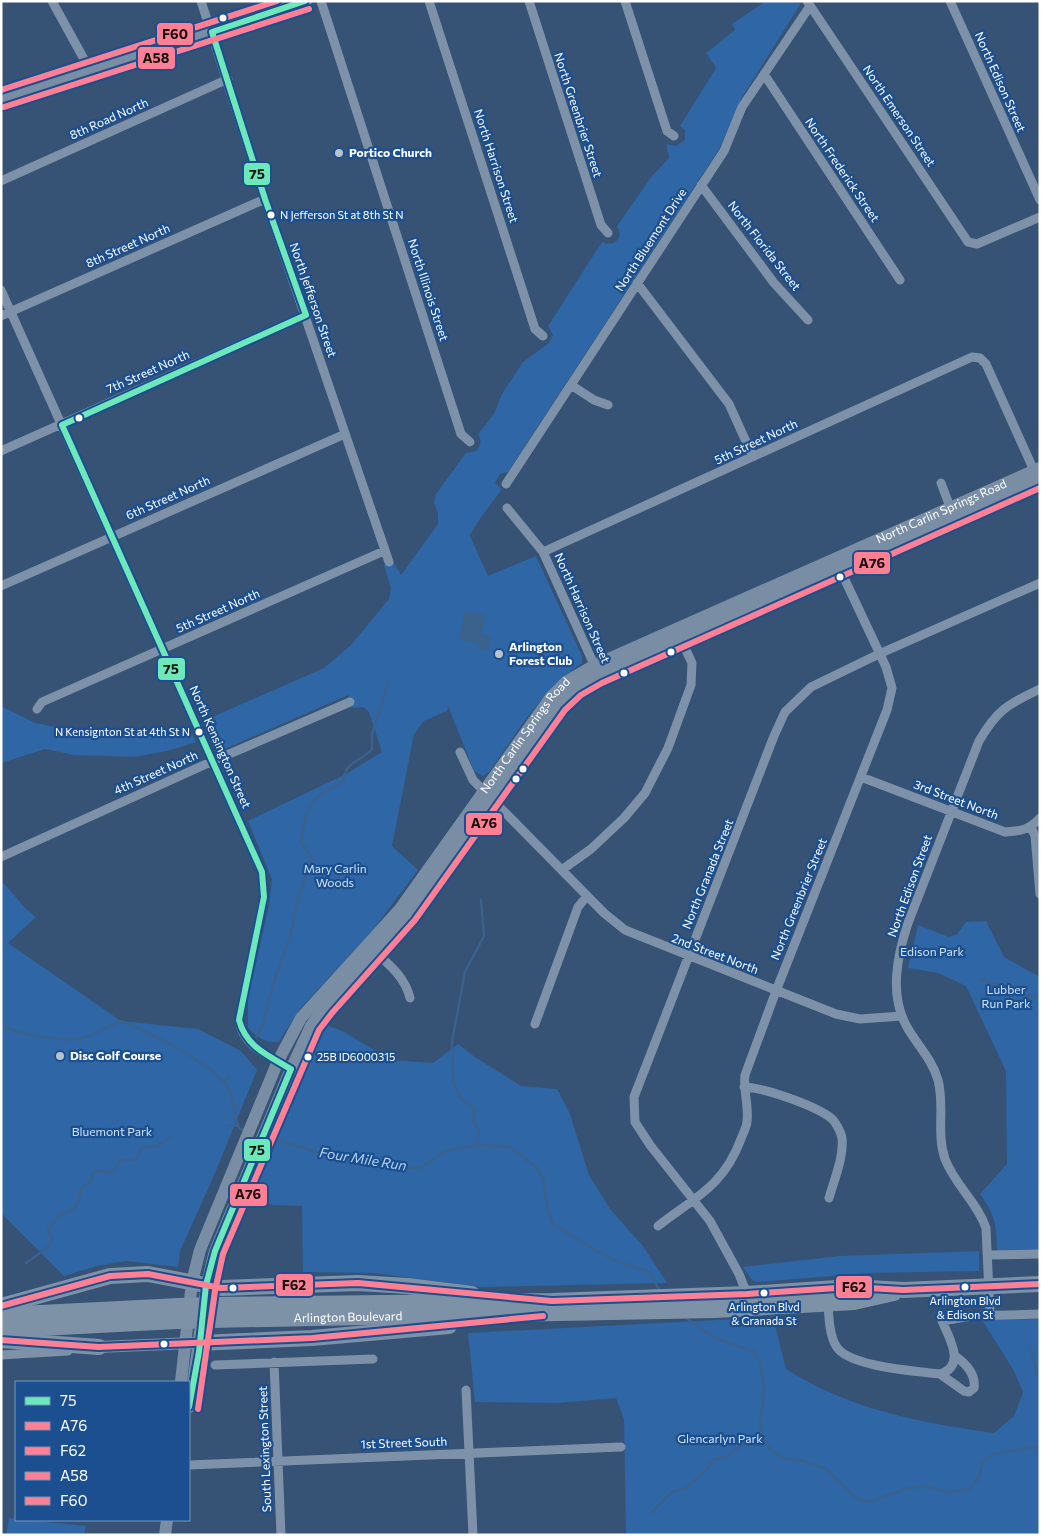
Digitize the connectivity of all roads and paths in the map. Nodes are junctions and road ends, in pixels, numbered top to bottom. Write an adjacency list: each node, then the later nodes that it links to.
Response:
1 (52, 1): 11 (street)
2 (201, 1): 10 (street, North Jefferson Street)
3 (306, 1): 10 (main road)
4 (321, 1): 34 (street, North Illinois Street)
5 (429, 1): 29 (street, North Harrison Street)
6 (529, 1): 21 (street, North Greenbrier Street)
7 (625, 1): 15 (street)
8 (950, 1): 19 (street, North Edison Street)
9 (809, 4): 12 (street, North Bluemont Drive); 20 (street, North Emerson Street)
10 (212, 32): 11 (main road); 13 (street, North Jefferson Street)
11 (90, 70): 14 (main road)
12 (764, 74): 17 (street, North Bluemont Drive); 22 (street, North Frederick Street)
13 (228, 79): 16 (street, 8th Road North); 18 (street, North Jefferson Street)
14 (1, 99)
15 (674, 136)
16 (1, 181)
17 (701, 185): 23 (street, North Bluemont Drive); 28 (street, North Florida Street)
18 (265, 199): 25 (street, 8th Street North); 26 (street, North Jefferson Street)
19 (1040, 200)
20 (1040, 217)
21 (608, 233)
22 (900, 280)
23 (637, 284): 30 (street, North Bluemont Drive); 36 (street)
24 (1, 290): 25 (street, North Kensington Street)
25 (11, 311): 27 (street, 8th Street North); 32 (street, North Kensington Street)
26 (306, 315): 32 (street, 7th Street North); 33 (street, North Jefferson Street)
27 (1, 316)
28 (808, 320)
29 (543, 336)
30 (571, 385): 31 (street); 39 (street, North Bluemont Drive)
31 (608, 404)
32 (62, 425): 35 (street, 7th Street North); 42 (street, North Kensington Street)
33 (345, 434): 42 (street, 6th Street North); 43 (street, North Jefferson Street)
34 (470, 442)
35 (1, 451)
36 (753, 457): 37 (street, 5th Street North); 44 (street, 5th Street North)
37 (1038, 474): 41 (main road, North Carlin Springs Road)
38 (941, 483): 41 (street)
39 (506, 484)
40 (507, 508): 44 (street)
41 (952, 512): 46 (main road, North Carlin Springs Road)
42 (110, 537): 48 (street, 6th Street North); 50 (street, North Kensington Street)
43 (384, 551): 45 (street, North Jefferson Street); 50 (street, 5th Street North)
44 (543, 552): 52 (street, North Harrison Street)
45 (388, 562)
46 (837, 563): 49 (main road, North Carlin Springs Road); 51 (street, North Greenbrier Street)
47 (1040, 583): 51 (street, North Granada Street)
48 (1, 586)
49 (678, 633): 52 (main road, North Carlin Springs Road); 64 (street)
50 (163, 649): 55 (street, 5th Street North); 57 (street, North Kensington Street)
51 (879, 654): 58 (street, North Greenbrier Street); 68 (street, North Granada Street)
52 (596, 670): 59 (main road, North Carlin Springs Road)
53 (1040, 689): 60 (street, North Edison Street)
54 (350, 702): 57 (street, 4th Street North)
55 (37, 709)
56 (460, 752): 59 (street)
57 (213, 761): 63 (street, 4th Street North); 73 (street, North Kensington Street)
58 (861, 777): 60 (street, 3rd Street North); 69 (street, North Greenbrier Street)
59 (488, 794): 64 (street, 2nd Street North); 67 (main road, North Carlin Springs Road)
60 (951, 812): 62 (street, 3rd Street North); 71 (street, North Edison Street)
61 (1040, 818): 62 (street)
62 (1032, 827): 65 (street)
63 (1, 858)
64 (563, 869): 66 (street, 2nd Street North)
65 (1040, 894)
66 (586, 896): 68 (street, 2nd Street North); 72 (street)
67 (372, 949): 70 (street); 73 (main road, North Carlin Springs Road); 74 (main road, North Carlin Springs Road)
68 (688, 956): 69 (street, 2nd Street North); 77 (street, North Granada Street)
69 (776, 991): 71 (street, 2nd Street North); 75 (street, North Greenbrier Street)
70 (410, 998)
71 (902, 1016): 80 (street, North Edison Street)
72 (535, 1024)
73 (278, 1061): 74 (street, North Kensington Street); 81 (main road, North Carlin Springs Road)
74 (290, 1069): 81 (main road, North Carlin Springs Road)
75 (744, 1087): 76 (street); 77 (street, North Greenbrier Street)
76 (829, 1198)
77 (694, 1201): 78 (street, North Greenbrier Street); 85 (street, North Granada Street)
78 (658, 1226)
79 (1040, 1254): 80 (street)
80 (988, 1255): 83 (street, North Edison Street)
81 (199, 1284): 87 (highway); 88 (highway); 95 (main road, North Carlin Springs Road)
82 (1040, 1284): 83 (highway, Arlington Boulevard)
83 (989, 1286): 84 (highway, Arlington Boulevard); 90 (street, North Edison Street)
84 (903, 1290): 85 (highway, Arlington Boulevard); 86 (highway, Arlington Boulevard)
85 (746, 1294): 88 (highway, Arlington Boulevard)
86 (828, 1304): 88 (highway, Arlington Boulevard); 102 (street)
87 (1, 1306)
88 (552, 1308): 89 (highway, Arlington Boulevard, bridge); 95 (highway)
89 (178, 1314): 92 (highway, Arlington Boulevard); 93 (highway, Arlington Boulevard)
90 (990, 1314): 91 (street); 98 (street)
91 (1040, 1314)
92 (1, 1315)
93 (1, 1330)
94 (1, 1340): 96 (highway)
95 (192, 1343): 96 (main road); 103 (main road); 104 (main road)
96 (99, 1347): 97 (street)
97 (1, 1355)
98 (955, 1356): 102 (street); 102 (street)
99 (373, 1359): 100 (street)
100 (274, 1362): 101 (street); 108 (street, South Lexington Street)
101 (215, 1365)
102 (940, 1374)
103 (181, 1381)
104 (190, 1382)
105 (466, 1390): 107 (street)
106 (621, 1447): 107 (street, 1st Street South)
107 (469, 1453): 108 (street, 1st Street South); 113 (street)
108 (277, 1461): 109 (street, 1st Street South); 112 (street, South Lexington Street)
109 (190, 1465)
110 (167, 1521): 111 (main road)
111 (165, 1535)
112 (281, 1535)
113 (474, 1535)

